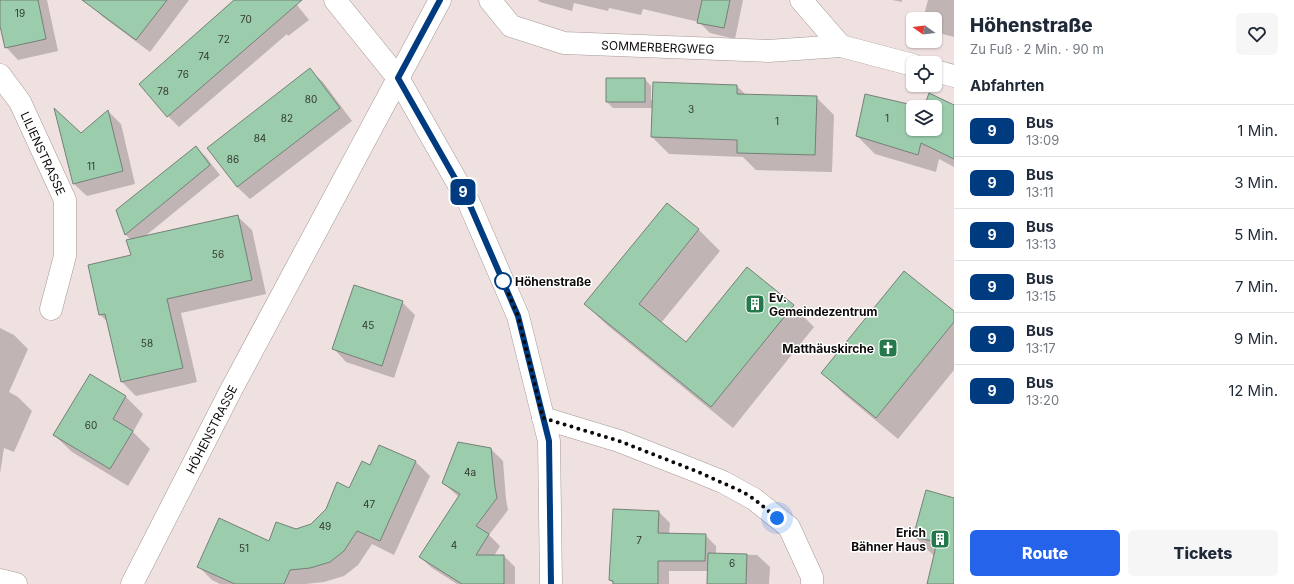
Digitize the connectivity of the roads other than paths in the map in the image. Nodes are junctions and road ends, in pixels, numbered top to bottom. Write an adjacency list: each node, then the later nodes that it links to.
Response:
1 (335, 0): 10 (street)
2 (440, 0): 10 (street, HÖHENSTRASSE)
3 (490, 0): 5 (street, SOMMERBERGWEG)
4 (802, 0): 5 (street)
5 (840, 46): 6 (street, SOMMERBERGWEG)
6 (906, 63)
7 (942, 73): 9 (street)
8 (0, 75): 11 (street, LILIENSTRASSE)
9 (954, 76)
10 (398, 78): 12 (street); 15 (street, HÖHENSTRASSE)
11 (51, 309)
12 (543, 418): 16 (street); 17 (street)
13 (0, 580): 14 (street)
14 (16, 584)
15 (132, 584)
16 (551, 584)
17 (812, 584)

